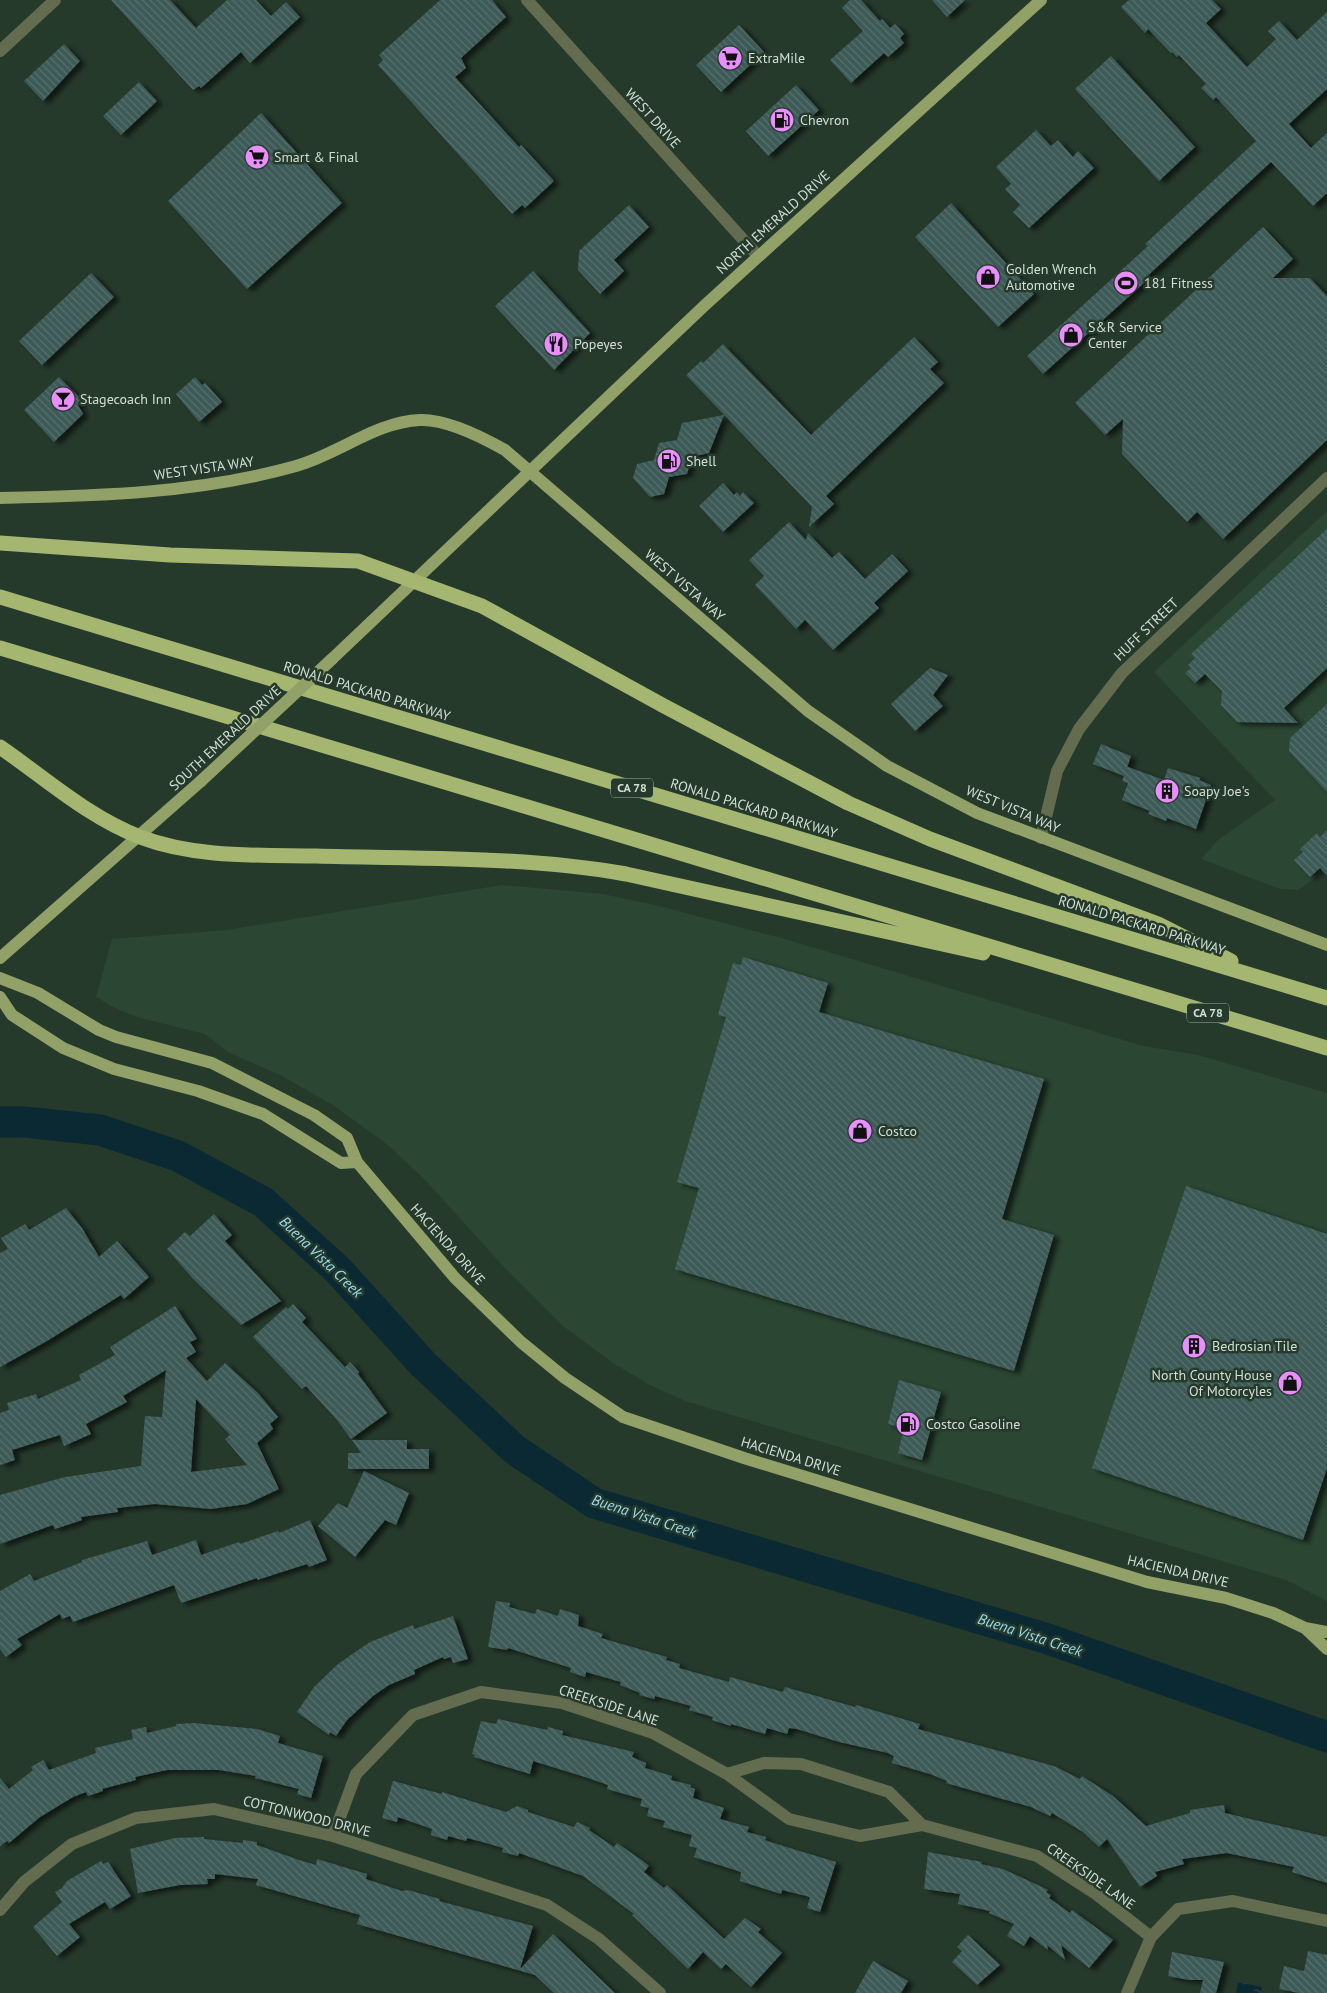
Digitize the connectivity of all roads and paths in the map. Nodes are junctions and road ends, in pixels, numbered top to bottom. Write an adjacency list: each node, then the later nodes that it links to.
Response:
1 (55, 0): 4 (street)
2 (526, 0): 5 (street, WEST DRIVE)
3 (1041, 0): 5 (main road, NORTH EMERALD DRIVE)
4 (0, 52)
5 (758, 256): 6 (main road, NORTH EMERALD DRIVE)
6 (530, 472): 8 (main road, WEST VISTA WAY); 10 (main road, SOUTH EMERALD DRIVE); 15 (main road, WEST VISTA WAY)
7 (1327, 478): 15 (street, HUFF STREET)
8 (0, 498)
9 (0, 543): 10 (highway)
10 (413, 581): 14 (main road, SOUTH EMERALD DRIVE, bridge); 20 (highway)
11 (0, 597): 20 (highway, RONALD PACKARD PARKWAY / CA 78)
12 (0, 648): 18 (highway, CA 78)
13 (0, 747): 14 (highway)
14 (140, 837): 17 (main road, SOUTH EMERALD DRIVE); 18 (highway)
15 (1041, 838): 16 (main road, WEST VISTA WAY)
16 (1327, 946)
17 (0, 958)
18 (1089, 977): 23 (highway, CA 78)
19 (0, 978): 24 (main road, HACIENDA DRIVE)
20 (1264, 979): 22 (highway, RONALD PACKARD PARKWAY / CA 78)
21 (0, 997): 24 (main road)
22 (1327, 998)
23 (1327, 1048)
24 (357, 1162): 25 (main road, HACIENDA DRIVE)
25 (1305, 1628): 26 (main road, HACIENDA DRIVE); 27 (main road, HACIENDA DRIVE)
26 (1327, 1632)
27 (1327, 1649)
28 (727, 1774): 29 (street, CREEKSIDE LANE); 29 (street, CREEKSIDE LANE); 30 (street, CREEKSIDE LANE)
29 (922, 1825): 33 (street, CREEKSIDE LANE)
30 (334, 1836): 31 (street, COTTONWOOD DRIVE); 34 (street, COTTONWOOD DRIVE)
31 (0, 1910)
32 (1327, 1921): 33 (street)
33 (1151, 1938): 35 (street)
34 (660, 1993)
35 (1127, 1993)

